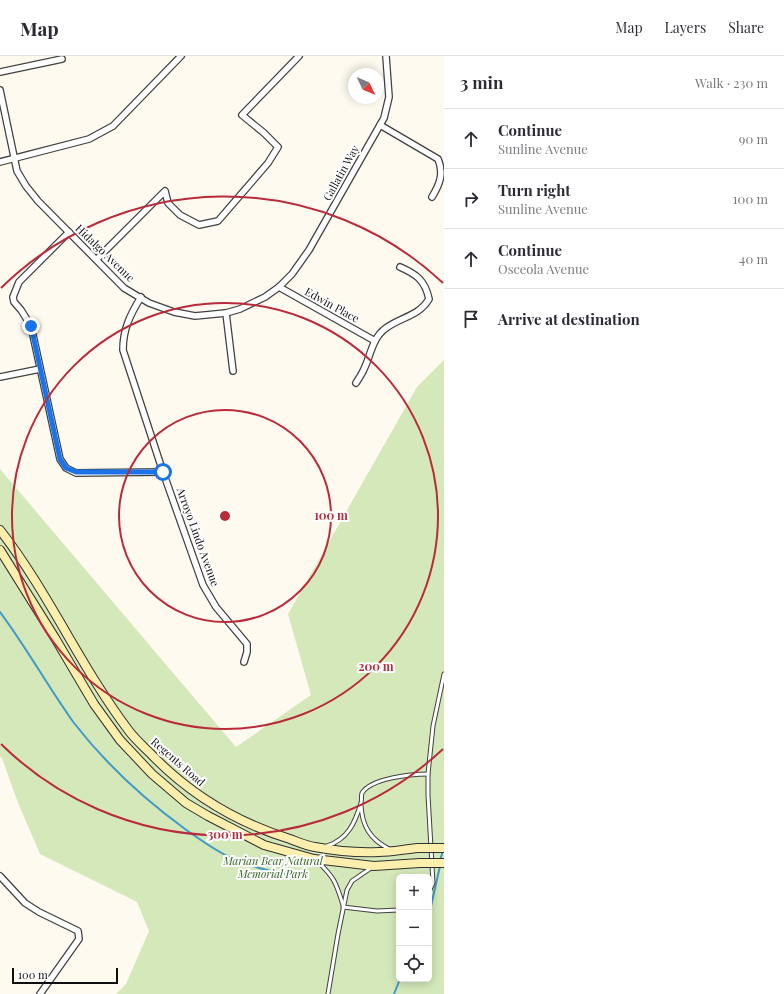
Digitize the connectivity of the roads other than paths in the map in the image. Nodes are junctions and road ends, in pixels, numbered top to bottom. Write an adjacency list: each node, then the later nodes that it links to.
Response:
1 (181, 56): 8 (street)
2 (299, 56): 12 (street)
3 (386, 56): 7 (street, Gallatin Way)
4 (62, 59): 5 (street)
5 (0, 72)
6 (0, 90): 8 (street, Hidalgo Avenue)
7 (380, 125): 10 (street); 14 (street, Gallatin Way)
8 (16, 158): 9 (street); 11 (street, Hidalgo Avenue)
9 (0, 162)
10 (432, 197)
11 (69, 232): 12 (street, Hidalgo Avenue); 18 (street)
12 (97, 259): 15 (street, Hidalgo Avenue)
13 (400, 267): 17 (street)
14 (279, 287): 16 (street, Hidalgo Avenue); 17 (street, Edwin Place)
15 (141, 297): 16 (street, Hidalgo Avenue); 22 (street, Arroyo Lindo Avenue)
16 (226, 313): 19 (street)
17 (375, 341): 21 (street)
18 (40, 370): 20 (street); 22 (street)
19 (233, 371)
20 (0, 377)
21 (356, 383)
22 (163, 472): 25 (street, Arroyo Lindo Avenue)
23 (0, 530): 29 (main road, Regents Road)
24 (0, 550): 32 (main road)
25 (244, 662)
26 (444, 674): 27 (lane)
27 (428, 774): 28 (lane); 36 (lane)
28 (361, 803): 29 (lane); 31 (lane)
29 (320, 848): 31 (main road, Regents Road)
30 (444, 848): 31 (main road, Regents Road, bridge)
31 (392, 850)
32 (314, 859): 34 (main road); 37 (lane)
33 (444, 864): 34 (main road, bridge)
34 (374, 866): 37 (lane)
35 (0, 876): 39 (street)
36 (432, 885)
37 (343, 907): 38 (lane); 40 (lane)
38 (396, 910)
39 (40, 994)
40 (328, 994)

